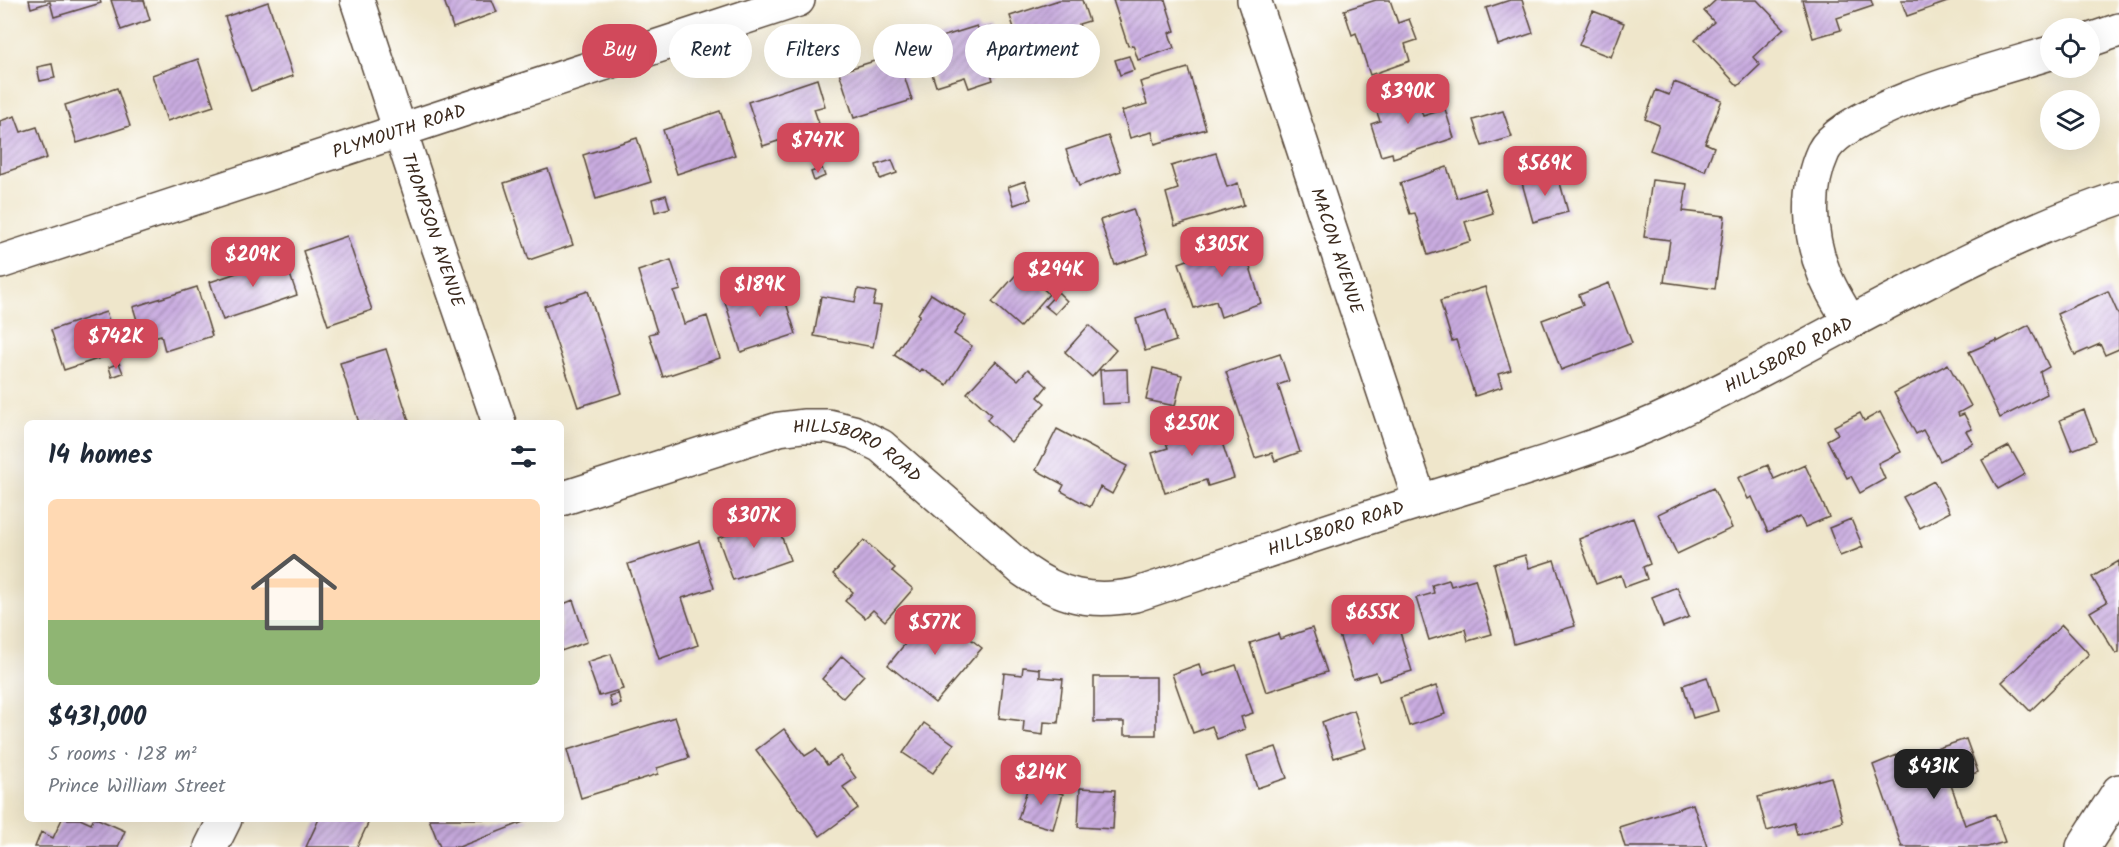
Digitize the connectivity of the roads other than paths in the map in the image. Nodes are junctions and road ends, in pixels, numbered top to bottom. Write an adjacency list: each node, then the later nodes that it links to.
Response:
1 (357, 0): 7 (street, THOMPSON AVENUE)
2 (798, 0): 7 (street, PLYMOUTH ROAD)
3 (1254, 0): 13 (street, MACON AVENUE)
4 (2119, 30): 5 (street)
5 (2100, 37)
6 (2040, 56): 10 (street)
7 (401, 130): 9 (street, PLYMOUTH ROAD); 11 (street, THOMPSON AVENUE)
8 (2119, 198): 10 (street, HILLSBORO ROAD)
9 (0, 262)
10 (1850, 322): 13 (street, HILLSBORO ROAD)
11 (498, 420)
12 (564, 498): 13 (street, HILLSBORO ROAD)
13 (1420, 501)
14 (2119, 791): 17 (street)
15 (224, 822): 16 (street)
16 (211, 847)
17 (2083, 847)

